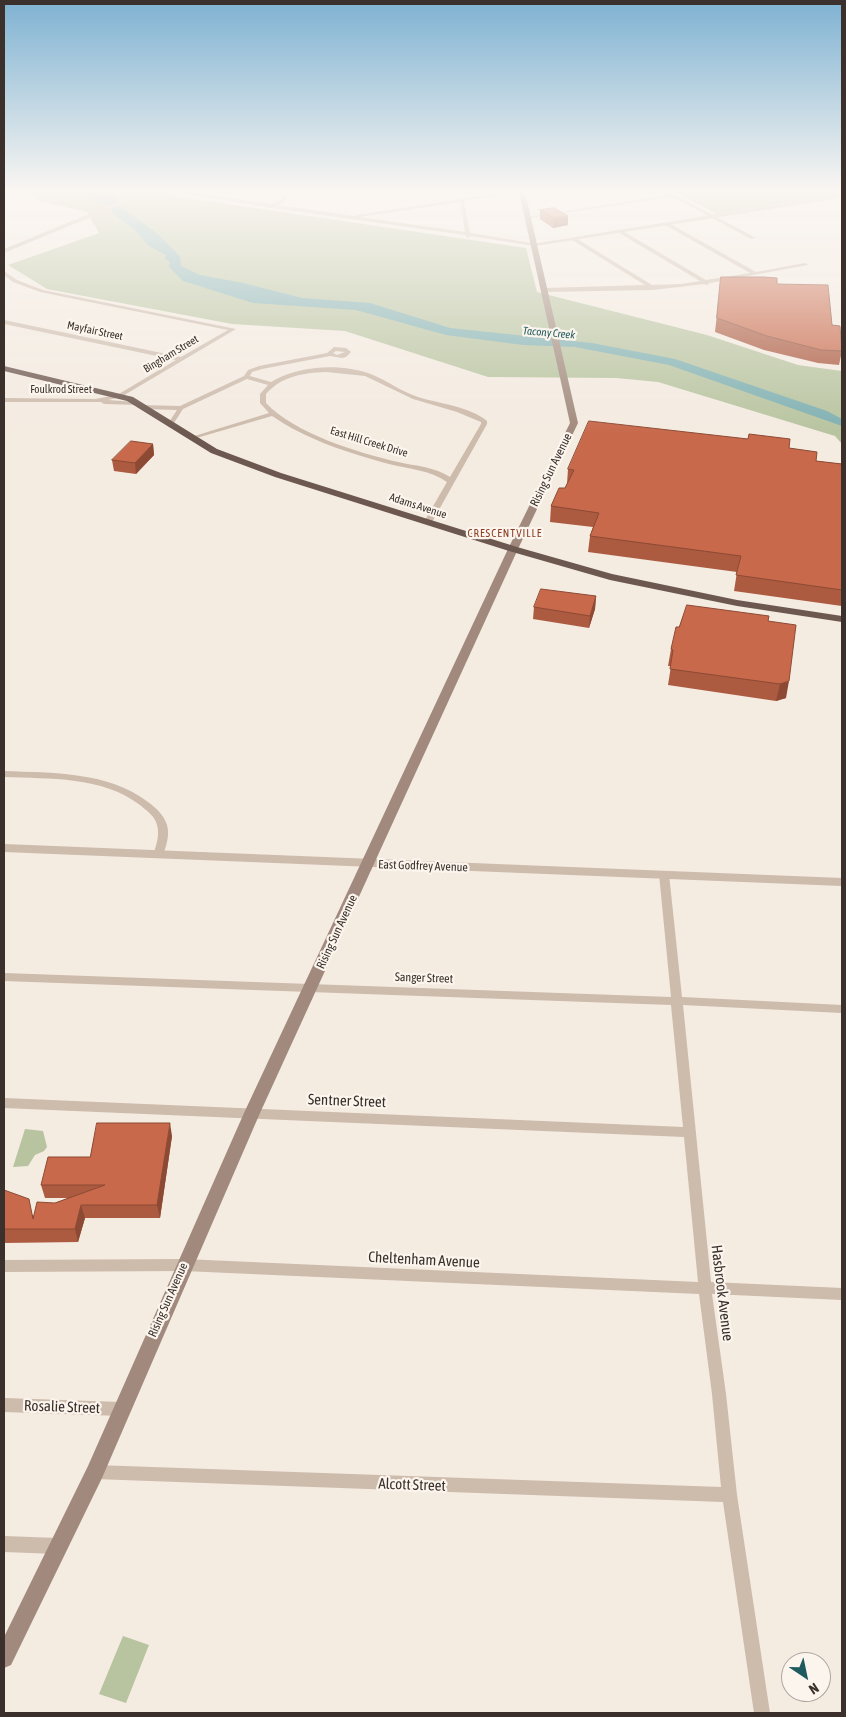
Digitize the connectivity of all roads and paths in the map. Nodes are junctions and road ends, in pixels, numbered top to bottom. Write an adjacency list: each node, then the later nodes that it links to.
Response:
1 (541, 272): 10 (main road, Rising Sun Avenue)
2 (627, 272): 9 (street)
3 (690, 272): 8 (street)
4 (753, 272): 7 (street)
5 (766, 272): 7 (street)
6 (4, 273): 13 (street, Bingham Street)
7 (756, 274): 8 (street)
8 (707, 282): 9 (street)
9 (653, 288): 10 (street)
10 (545, 290): 31 (main road, Rising Sun Avenue)
11 (4, 322): 13 (street, Mayfair Street)
12 (330, 354): 15 (street)
13 (182, 359): 18 (street, Bingham Street)
14 (4, 369): 17 (highway, Adams Avenue)
15 (246, 378): 16 (street); 23 (street)
16 (272, 384): 24 (street); 27 (street)
17 (94, 390): 18 (highway, Adams Avenue); 20 (street)
18 (118, 396): 21 (street, Foulkrod Street); 22 (highway, Adams Avenue)
19 (4, 400): 20 (street, Foulkrod Street)
20 (87, 401): 21 (street, Foulkrod Street)
21 (96, 401): 22 (street)
22 (140, 405): 23 (street); 25 (highway, Adams Avenue)
23 (181, 408): 25 (street)
24 (273, 414): 26 (street); 28 (street, East Hill Creek Drive)
25 (170, 425): 26 (highway, Adams Avenue)
26 (191, 438): 30 (highway, Adams Avenue)
27 (460, 466): 28 (street, East Hill Creek Drive); 29 (street)
28 (433, 471): 29 (street, East Hill Creek Drive)
29 (451, 481): 30 (street)
30 (428, 522): 31 (highway, Adams Avenue)
31 (513, 549): 32 (highway, Adams Avenue); 36 (main road, Rising Sun Avenue)
32 (842, 619)
33 (4, 774): 35 (street)
34 (4, 848): 35 (street, East Godfrey Avenue)
35 (158, 855): 36 (street, East Godfrey Avenue)
36 (368, 864): 37 (street, East Godfrey Avenue); 40 (main road, Rising Sun Avenue)
37 (664, 874): 38 (street, East Godfrey Avenue); 41 (street, Hasbrook Avenue)
38 (842, 882)
39 (4, 977): 40 (street, Sanger Street)
40 (312, 987): 41 (street, Sanger Street); 44 (main road, Rising Sun Avenue)
41 (675, 1001): 42 (street, Sanger Street); 45 (street, Hasbrook Avenue)
42 (842, 1009)
43 (4, 1103): 44 (street, Sentner Street)
44 (252, 1113): 45 (street, Sentner Street); 46 (main road, Rising Sun Avenue)
45 (688, 1132): 48 (street, Hasbrook Avenue)
46 (184, 1265): 47 (street, Cheltenham Avenue); 48 (street, Cheltenham Avenue); 51 (main road, Rising Sun Avenue)
47 (4, 1266)
48 (705, 1289): 49 (street, Cheltenham Avenue); 53 (street, Hasbrook Avenue)
49 (842, 1294)
50 (4, 1404): 51 (street, Rosalie Street)
51 (121, 1409): 52 (main road, Rising Sun Avenue)
52 (94, 1472): 53 (street, Alcott Street); 55 (main road, Rising Sun Avenue)
53 (729, 1495): 57 (street, Hasbrook Avenue)
54 (4, 1544): 55 (street)
55 (57, 1546): 56 (main road, Rising Sun Avenue)
56 (4, 1658)
57 (762, 1713)

